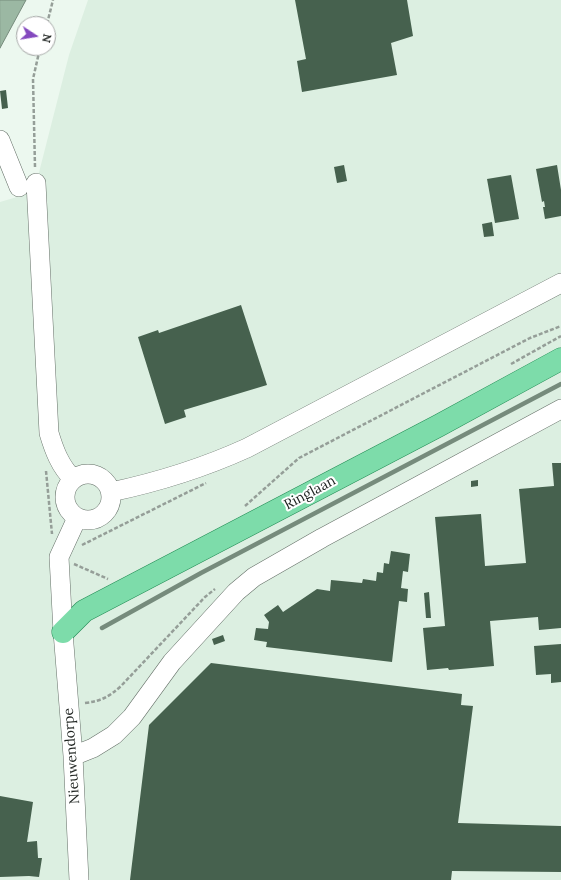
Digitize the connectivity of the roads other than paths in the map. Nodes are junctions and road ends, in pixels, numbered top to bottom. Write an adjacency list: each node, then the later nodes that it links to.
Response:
1 (0, 140): 5 (street)
2 (561, 283): 6 (street)
3 (561, 359): 8 (main road, Ringlaan)
4 (561, 409): 9 (street)
5 (73, 479): 6 (street); 7 (street)
6 (111, 492): 7 (street)
7 (77, 518): 8 (street, Nieuwendorpe)
8 (63, 632): 9 (street, Nieuwendorpe)
9 (73, 756): 10 (street, Nieuwendorpe)
10 (79, 880)

